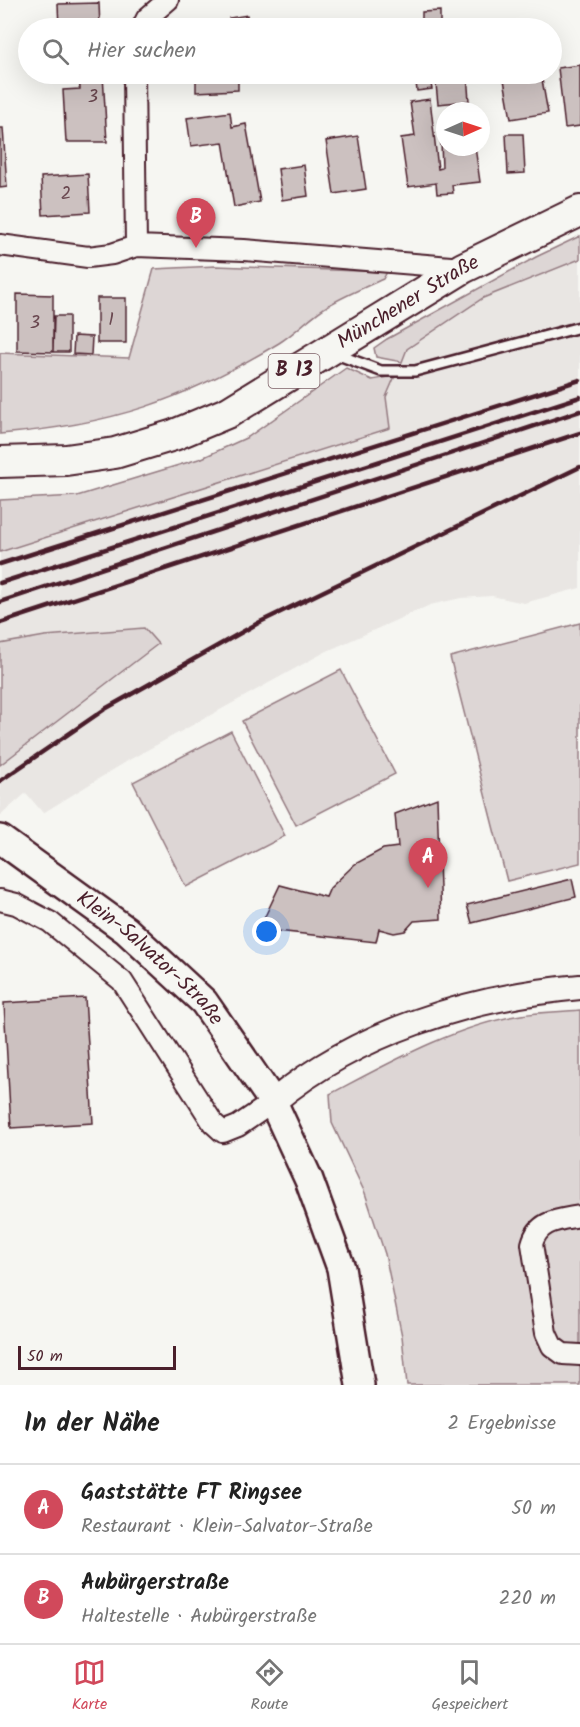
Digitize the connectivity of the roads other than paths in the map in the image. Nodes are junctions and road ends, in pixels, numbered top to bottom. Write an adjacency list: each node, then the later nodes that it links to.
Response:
1 (164, 1): 2 (street)
2 (147, 18)
3 (134, 84): 6 (street)
4 (580, 211): 7 (main road, Münchener Straße / B 13)
5 (0, 245): 6 (street)
6 (136, 246): 7 (street)
7 (463, 268): 9 (main road, Münchener Straße / B 13)
8 (580, 327): 9 (lane)
9 (328, 351): 10 (main road, Münchener Straße / B 13)
10 (0, 462)
11 (0, 839): 14 (main road, Klein-Salvator-Straße)
12 (0, 900): 14 (street)
13 (580, 987): 14 (street)
14 (273, 1102): 17 (main road, Klein-Salvator-Straße)
15 (580, 1216): 16 (street)
16 (580, 1355)
17 (360, 1385)

